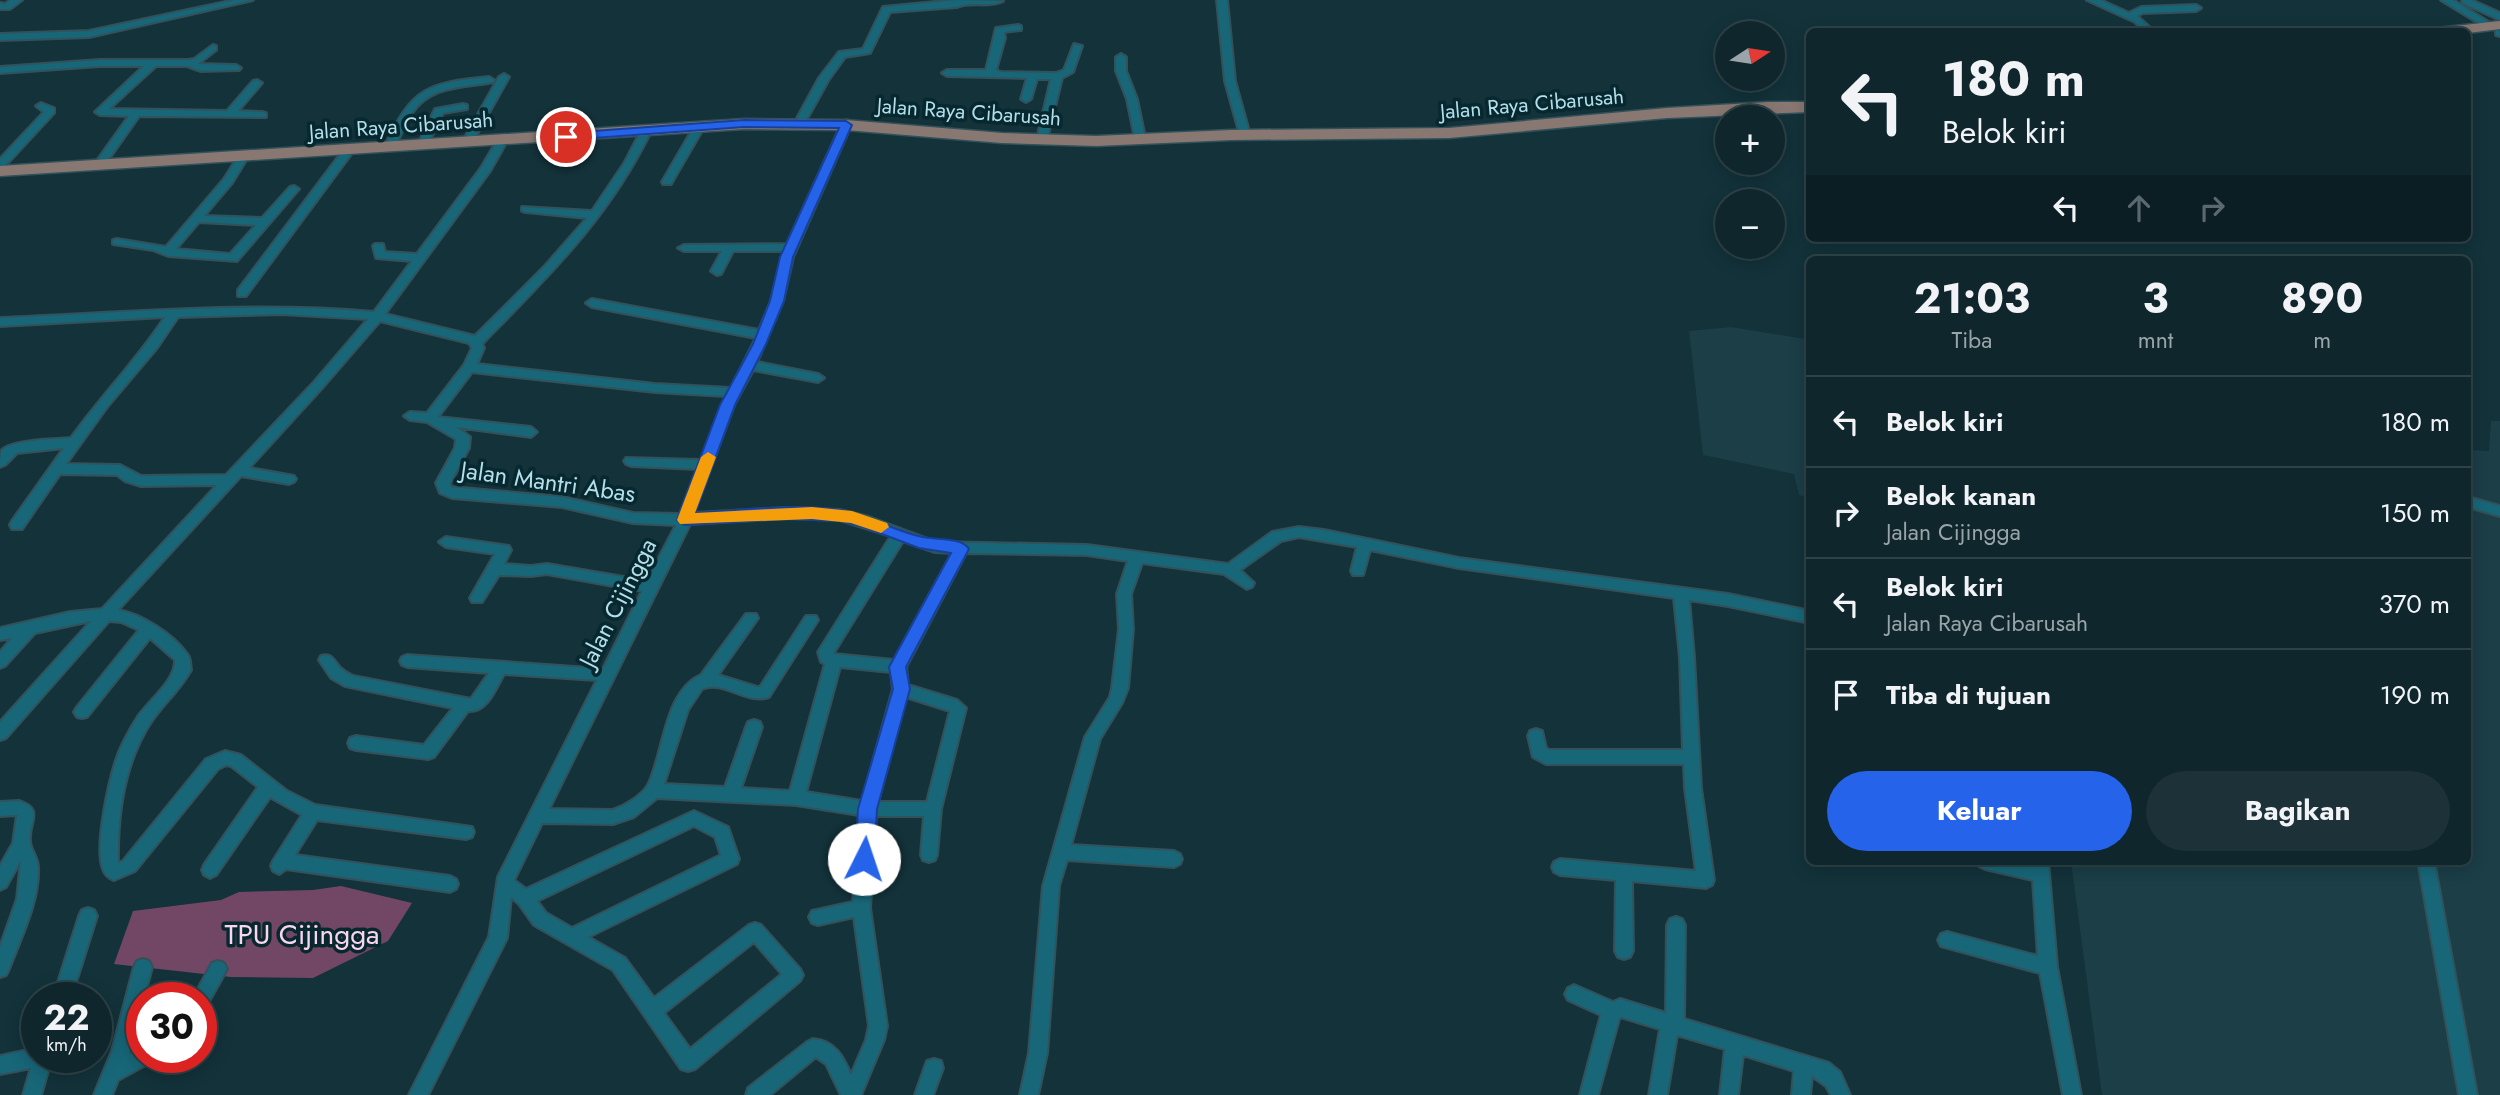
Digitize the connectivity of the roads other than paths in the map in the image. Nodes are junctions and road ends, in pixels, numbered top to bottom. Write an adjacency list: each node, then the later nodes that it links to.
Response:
1 (17, 0): 11 (street)
2 (248, 0): 17 (street)
3 (964, 0): 9 (street); 39 (street)
4 (1222, 0): 43 (street)
5 (2092, 0): 12 (street)
6 (2120, 0): 12 (street)
7 (2446, 0): 13 (street)
8 (2465, 0): 13 (street)
9 (998, 1)
10 (2196, 8): 12 (street)
11 (2, 9)
12 (2128, 15): 15 (street)
13 (2487, 25): 16 (main road)
14 (1018, 27): 26 (street)
15 (2146, 28)
16 (2466, 28)
17 (0, 37)
18 (1077, 46): 29 (street)
19 (213, 48): 22 (street)
20 (1121, 57): 45 (street)
21 (153, 62): 22 (street); 24 (street); 36 (street)
22 (188, 63): 23 (street)
23 (236, 68)
24 (0, 70)
25 (947, 73): 26 (street)
26 (992, 73): 28 (street)
27 (504, 76): 47 (street)
28 (1033, 76): 29 (street); 32 (street)
29 (1057, 76): 46 (street)
30 (489, 80): 50 (street)
31 (257, 83): 37 (street)
32 (1026, 99)
33 (41, 106): 54 (street)
34 (1806, 106): 43 (main road, Jalan Raya Cibarusah)
35 (463, 107): 49 (street)
36 (136, 113): 37 (street); 53 (street)
37 (229, 115): 38 (street)
38 (261, 115)
39 (800, 122): 40 (main road, Jalan Raya Cibarusah); 47 (main road, Jalan Raya Cibarusah)
40 (847, 124): 41 (main road, Jalan Raya Cibarusah); 44 (main road, Jalan Raya Cibarusah); 46 (main road, Jalan Raya Cibarusah); 63 (street, Jalan Cijingga)
41 (699, 127): 42 (main road, Jalan Raya Cibarusah); 55 (street)
42 (646, 131): 48 (main road, Jalan Raya Cibarusah); 58 (street)
43 (1237, 134): 44 (main road, Jalan Raya Cibarusah)
44 (1207, 135): 45 (main road, Jalan Raya Cibarusah)
45 (1140, 138): 46 (main road, Jalan Raya Cibarusah)
46 (1042, 139)
47 (468, 141): 49 (main road, Jalan Raya Cibarusah)
48 (502, 141): 51 (main road, Jalan Raya Cibarusah); 67 (street)
49 (423, 144): 50 (main road, Jalan Raya Cibarusah)
50 (390, 146): 51 (main road, Jalan Raya Cibarusah)
51 (357, 149): 52 (main road, Jalan Raya Cibarusah); 53 (main road, Jalan Raya Cibarusah); 69 (street)
52 (243, 157): 54 (main road, Jalan Raya Cibarusah); 59 (street)
53 (99, 165): 54 (main road, Jalan Raya Cibarusah)
54 (0, 168)
55 (667, 182)
56 (294, 189): 60 (street)
57 (526, 209): 58 (street)
58 (597, 215): 75 (street)
59 (197, 219): 60 (street); 66 (street)
60 (266, 222): 66 (street)
61 (117, 242): 66 (street)
62 (379, 246): 67 (street)
63 (791, 247): 65 (street); 74 (street, Jalan Cijingga)
64 (684, 248): 65 (street)
65 (729, 248): 68 (street)
66 (167, 252)
67 (420, 258): 72 (street)
68 (717, 271)
69 (242, 293)
70 (592, 303): 74 (street)
71 (175, 312): 72 (street); 73 (street); 83 (street)
72 (377, 316): 75 (street); 88 (street)
73 (0, 322)
74 (763, 335): 76 (street, Jalan Cijingga)
75 (477, 341): 77 (street)
76 (748, 365): 78 (street); 79 (street, Jalan Cijingga)
77 (469, 367): 79 (street); 81 (street)
78 (818, 378)
79 (734, 392): 86 (street, Jalan Cijingga)
80 (410, 416): 81 (street)
81 (434, 419): 82 (street); 92 (street, Jalan Mantri Abas)
82 (531, 432)
83 (75, 442): 85 (street); 87 (street)
84 (631, 461): 86 (street)
85 (0, 462)
86 (706, 465): 92 (street, Jalan Cijingga)
87 (56, 469): 88 (street); 93 (street)
88 (234, 475): 89 (street); 106 (street)
89 (289, 480)
90 (2471, 503): 91 (street)
91 (2500, 511)
92 (685, 520): 94 (street); 103 (street, Jalan Cijingga)
93 (17, 525)
94 (900, 534): 97 (street); 114 (street)
95 (446, 542): 99 (street)
96 (1365, 543): 100 (street); 101 (street); 104 (street)
97 (961, 549): 98 (street); 117 (street)
98 (1137, 555): 100 (street); 140 (street)
99 (495, 569): 103 (street); 105 (street)
100 (1228, 569): 102 (street)
101 (1358, 571)
102 (1247, 583)
103 (652, 587): 119 (street, Jalan Cijingga)
104 (1681, 594): 107 (street); 128 (street)
105 (477, 598)
106 (106, 612): 110 (street); 111 (street); 125 (street)
107 (1806, 616)
108 (751, 618): 120 (street)
109 (811, 620): 120 (street)
110 (30, 628): 112 (street); 116 (street)
111 (149, 629): 123 (street); 129 (street)
112 (0, 634)
113 (326, 660): 122 (street)
114 (834, 660): 117 (street); 132 (street)
115 (407, 661): 118 (street)
116 (0, 662)
117 (898, 667): 121 (street)
118 (500, 668): 119 (street); 122 (street)
119 (608, 675): 137 (street, Jalan Cijingga)
120 (707, 679): 130 (street)
121 (901, 689): 134 (street); 135 (street)
122 (466, 704): 127 (street)
123 (82, 712)
124 (754, 727): 131 (street)
125 (0, 733)
126 (1536, 736): 128 (street)
127 (356, 743)
128 (1690, 757): 148 (street)
129 (268, 786): 136 (street); 147 (street)
130 (654, 791): 131 (street); 137 (street)
131 (730, 796): 132 (street)
132 (796, 797): 134 (street)
133 (0, 809): 139 (street)
134 (868, 809): 135 (street); 153 (street)
135 (933, 809): 141 (street)
136 (313, 812): 138 (street); 151 (street)
137 (537, 816): 150 (street, Jalan Cijingga)
138 (466, 832)
139 (21, 844): 149 (street); 162 (street)
140 (1060, 852): 142 (street); 184 (street)
141 (929, 855)
142 (1174, 859)
143 (2012, 865): 146 (street)
144 (2428, 865): 191 (street)
145 (1560, 867): 148 (street)
146 (2040, 868): 161 (street)
147 (210, 870)
148 (1624, 874): 159 (street)
149 (0, 882)
150 (504, 882): 152 (street); 180 (street, Jalan Cijingga)
151 (450, 884)
152 (525, 898): 157 (street); 157 (street)
153 (861, 908): 155 (street); 182 (street)
154 (88, 916): 164 (street)
155 (818, 917)
156 (1676, 925): 169 (street)
157 (571, 937): 168 (street)
158 (1947, 940): 161 (street)
159 (1624, 951)
160 (143, 967): 177 (street)
161 (2048, 967): 190 (street)
162 (0, 969)
163 (218, 969): 165 (street)
164 (67, 982)
165 (211, 982)
166 (1574, 994): 167 (street)
167 (1612, 1010): 169 (street); 185 (street)
168 (652, 1011): 168 (street)
169 (1672, 1025): 170 (street); 186 (street)
170 (1735, 1044): 174 (street); 187 (street)
171 (21, 1060): 172 (street)
172 (0, 1065)
173 (126, 1066): 177 (street)
174 (1804, 1066): 188 (street); 189 (street)
175 (934, 1068): 183 (street)
176 (38, 1073): 178 (street)
177 (113, 1073): 179 (street)
178 (32, 1095)
179 (103, 1095)
180 (418, 1095)
181 (755, 1095): 182 (street)
182 (851, 1095)
183 (924, 1095)
184 (1029, 1095)
185 (1589, 1095)
186 (1658, 1095)
187 (1729, 1095)
188 (1801, 1095)
189 (1841, 1095)
190 (2072, 1095)
191 (2468, 1095)

